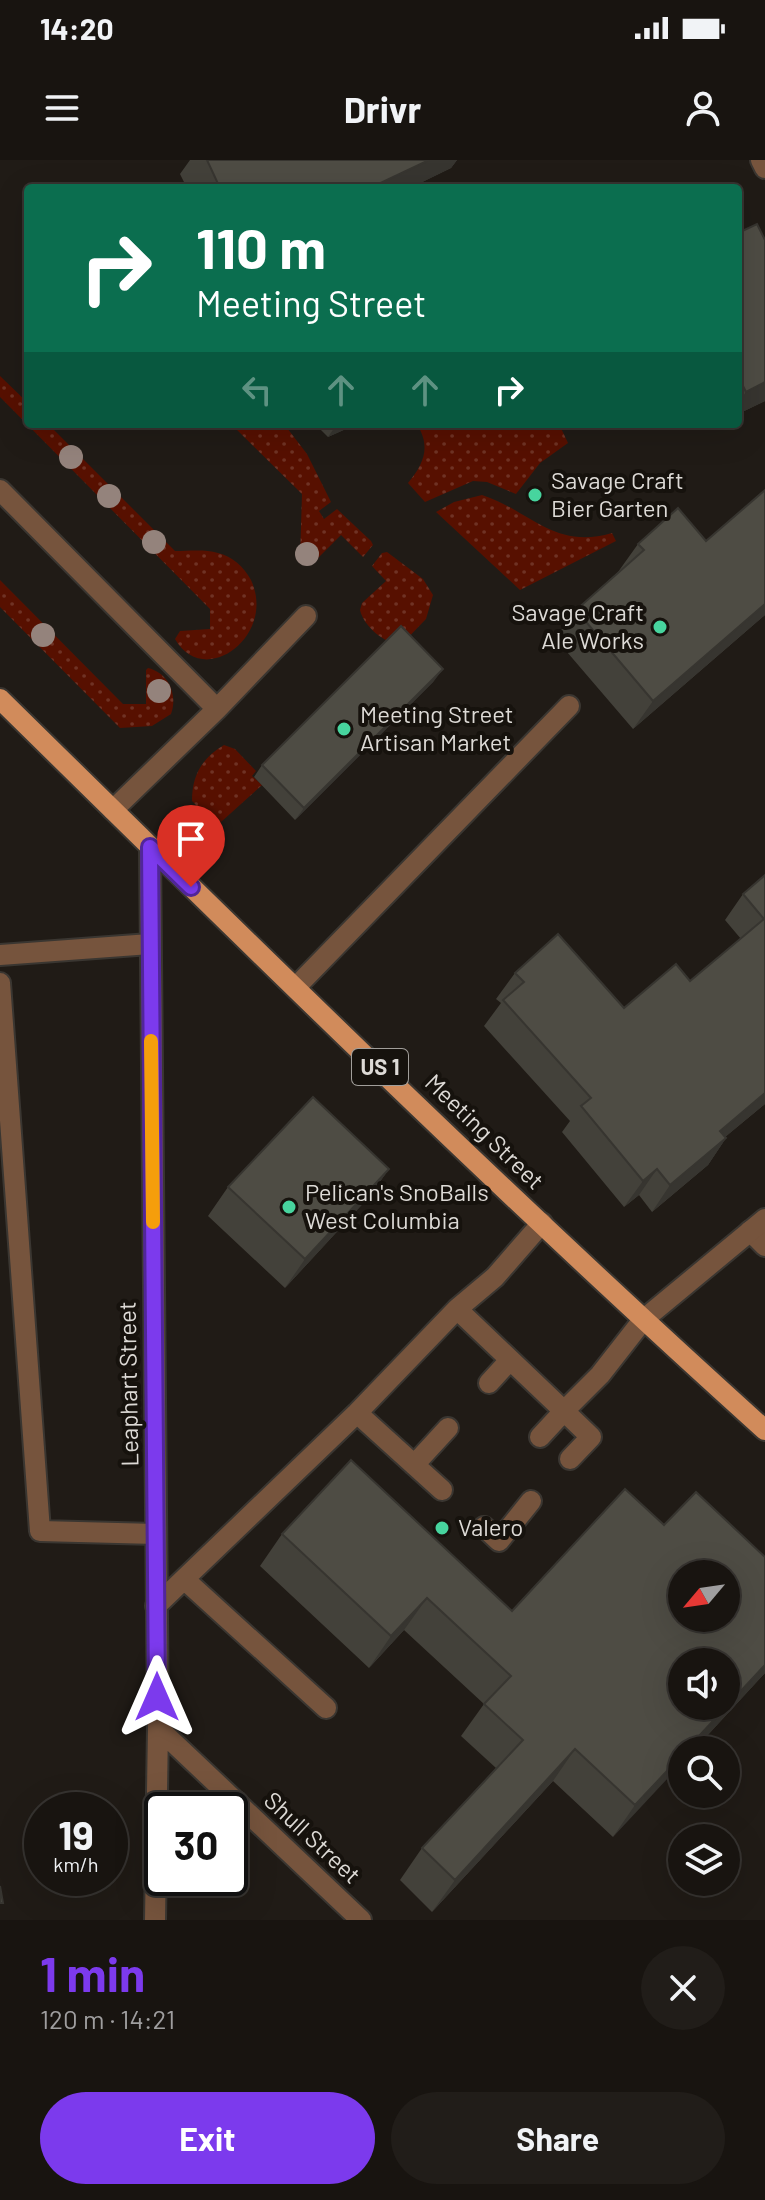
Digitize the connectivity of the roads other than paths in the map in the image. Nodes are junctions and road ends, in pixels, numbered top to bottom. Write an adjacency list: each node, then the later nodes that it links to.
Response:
1 (761, 160): 2 (street)
2 (765, 168)
3 (0, 490): 7 (street)
4 (306, 616): 7 (street)
5 (0, 699): 8 (main road, Meeting Street / US 1)
6 (569, 706): 13 (street)
7 (217, 709): 8 (street)
8 (113, 810): 9 (main road, Meeting Street / US 1)
9 (150, 847): 10 (street, Leaphart Street); 13 (main road, Meeting Street / US 1)
10 (150, 944): 11 (street); 30 (street, Leaphart Street)
11 (0, 955)
12 (0, 983): 30 (street)
13 (296, 987): 14 (main road, Meeting Street / US 1)
14 (542, 1223): 16 (street); 17 (main road, Meeting Street / US 1)
15 (760, 1232): 17 (street)
16 (457, 1309): 18 (street); 21 (street)
17 (643, 1320): 20 (street); 23 (main road, Meeting Street / US 1)
18 (510, 1360): 19 (street); 20 (street)
19 (489, 1383)
20 (564, 1411): 24 (street); 25 (street)
21 (357, 1413): 26 (street); 31 (street)
22 (448, 1428): 26 (street)
23 (765, 1430)
24 (540, 1437)
25 (570, 1459)
26 (414, 1465): 27 (street)
27 (442, 1490)
28 (531, 1501): 29 (street)
29 (484, 1527)
30 (156, 1534): 32 (street, Leaphart Street)
31 (184, 1579): 32 (street); 33 (street)
32 (156, 1606): 34 (street, Leaphart Street)
33 (326, 1708)
34 (158, 1728): 35 (street, Leaphart Street); 36 (street, Shull Street)
35 (155, 1920)
36 (361, 1920)

